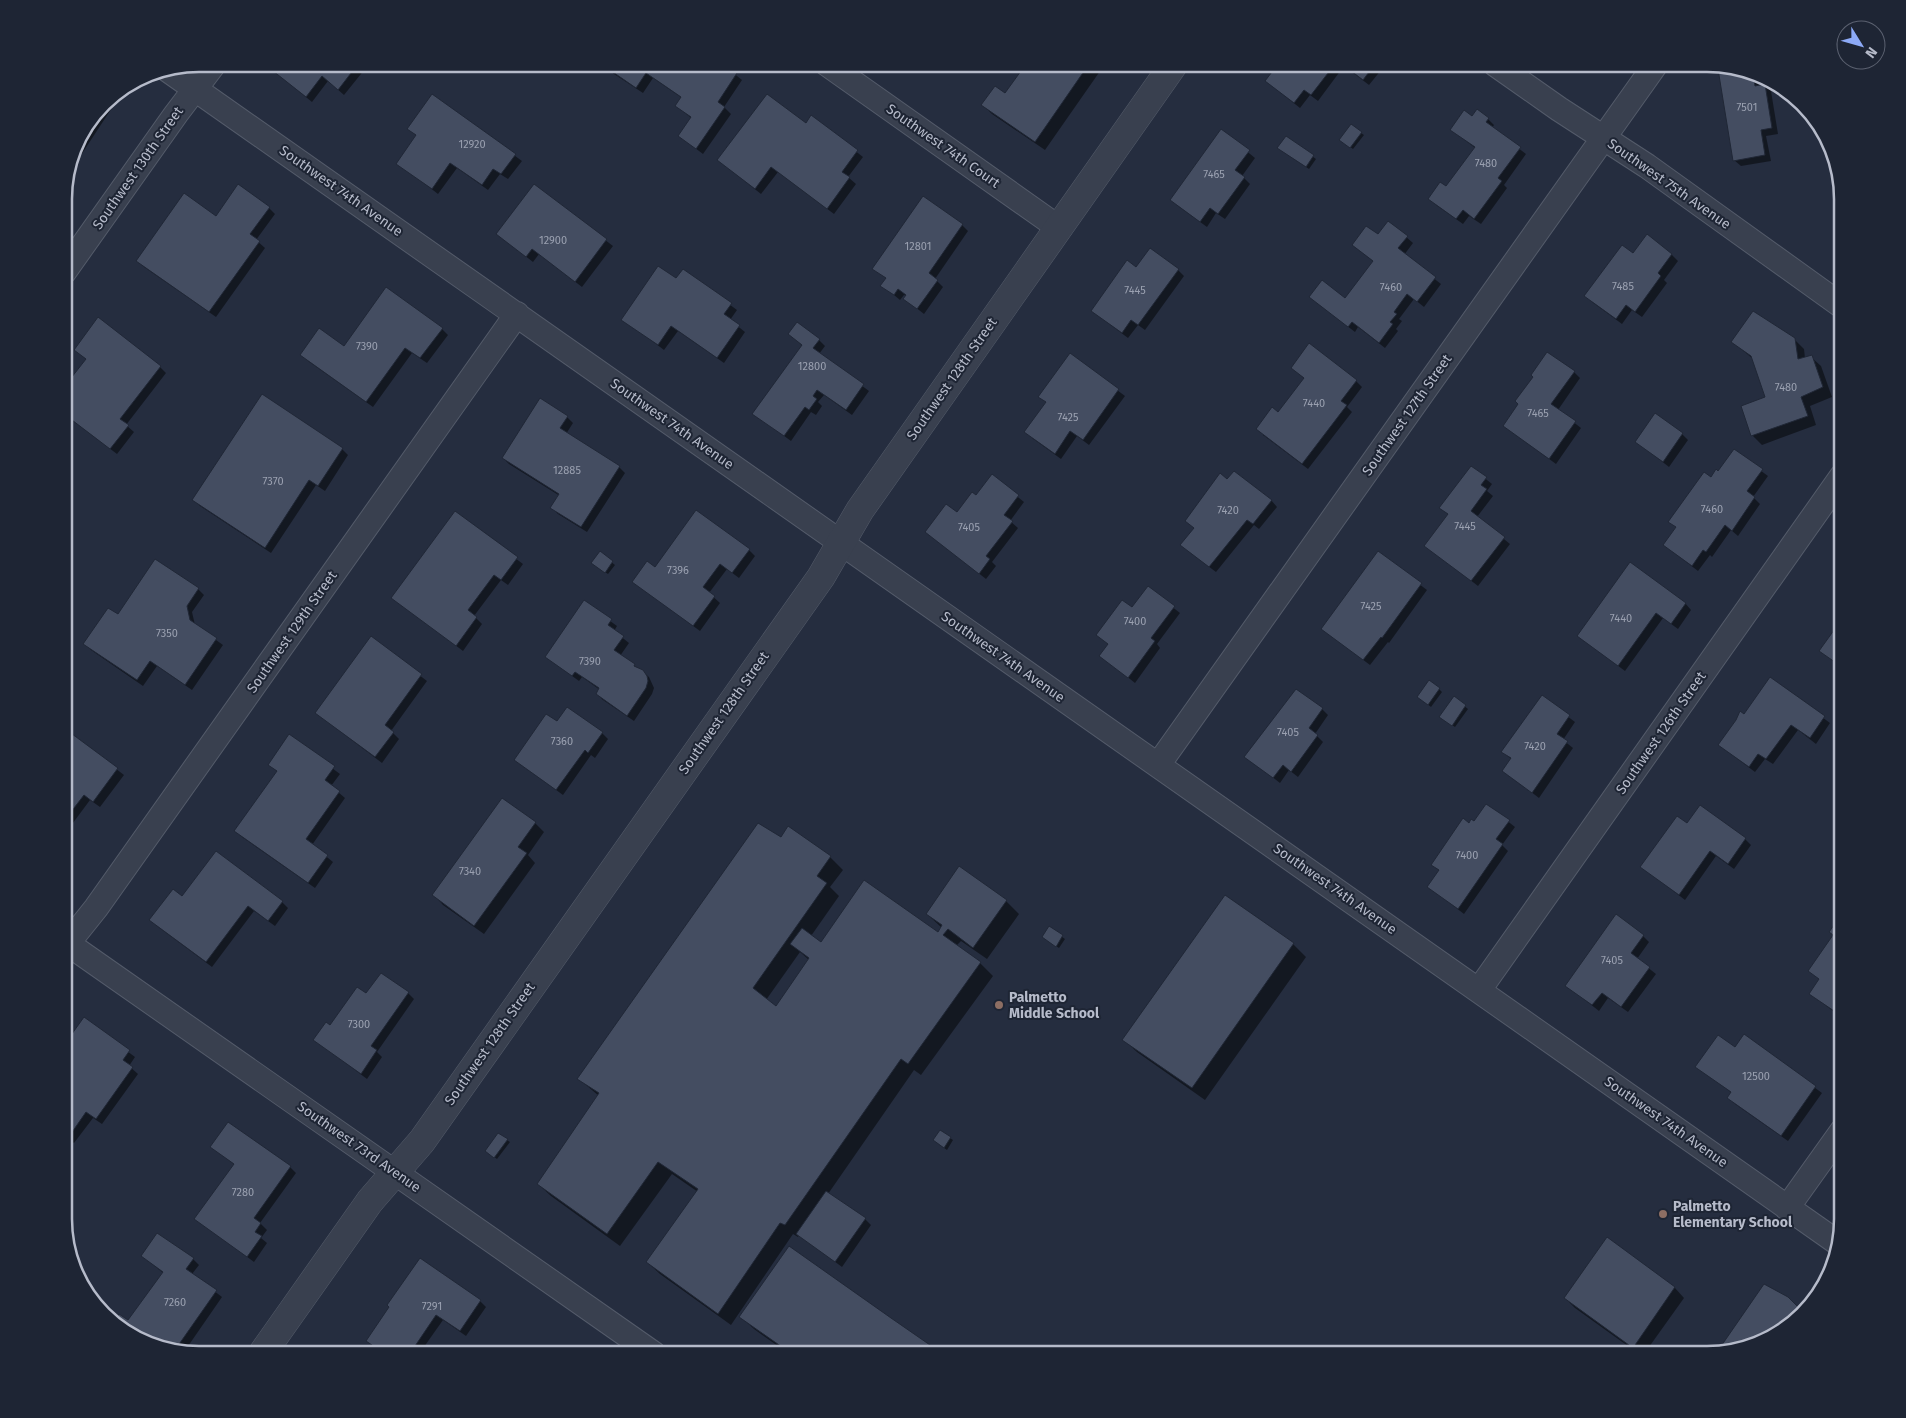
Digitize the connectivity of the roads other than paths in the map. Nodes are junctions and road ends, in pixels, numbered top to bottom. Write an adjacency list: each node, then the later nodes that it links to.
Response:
1 (207, 73): 7 (street, Southwest 130th Street)
2 (840, 73): 9 (street, Southwest 74th Court)
3 (1168, 73): 9 (street, Southwest 128th Street)
4 (1508, 73): 8 (street, Southwest 75th Avenue)
5 (1650, 73): 8 (street, Southwest 127th Street)
6 (175, 75): 7 (street, Southwest 74th Avenue)
7 (195, 89): 10 (street, Southwest 130th Street); 12 (street, Southwest 74th Avenue)
8 (1603, 138): 11 (street, Southwest 75th Avenue); 15 (street, Southwest 127th Street)
9 (1059, 228): 14 (street, Southwest 128th Street)
10 (73, 259)
11 (1834, 300)
12 (517, 314): 14 (street, Southwest 74th Avenue); 16 (street, Southwest 129th Street)
13 (1834, 487): 18 (street, Southwest 126th Street)
14 (840, 543): 15 (street, Southwest 74th Avenue); 20 (street, Southwest 128th Street)
15 (1158, 765): 18 (street, Southwest 74th Avenue)
16 (73, 934)
17 (73, 950): 20 (street, Southwest 73rd Avenue)
18 (1479, 990): 21 (street, Southwest 74th Avenue)
19 (1834, 1142): 21 (street)
20 (394, 1172): 23 (street, Southwest 128th Street); 24 (street, Southwest 73rd Avenue)
21 (1787, 1208): 22 (street, Southwest 74th Avenue)
22 (1832, 1239)
23 (268, 1346)
24 (643, 1346)

